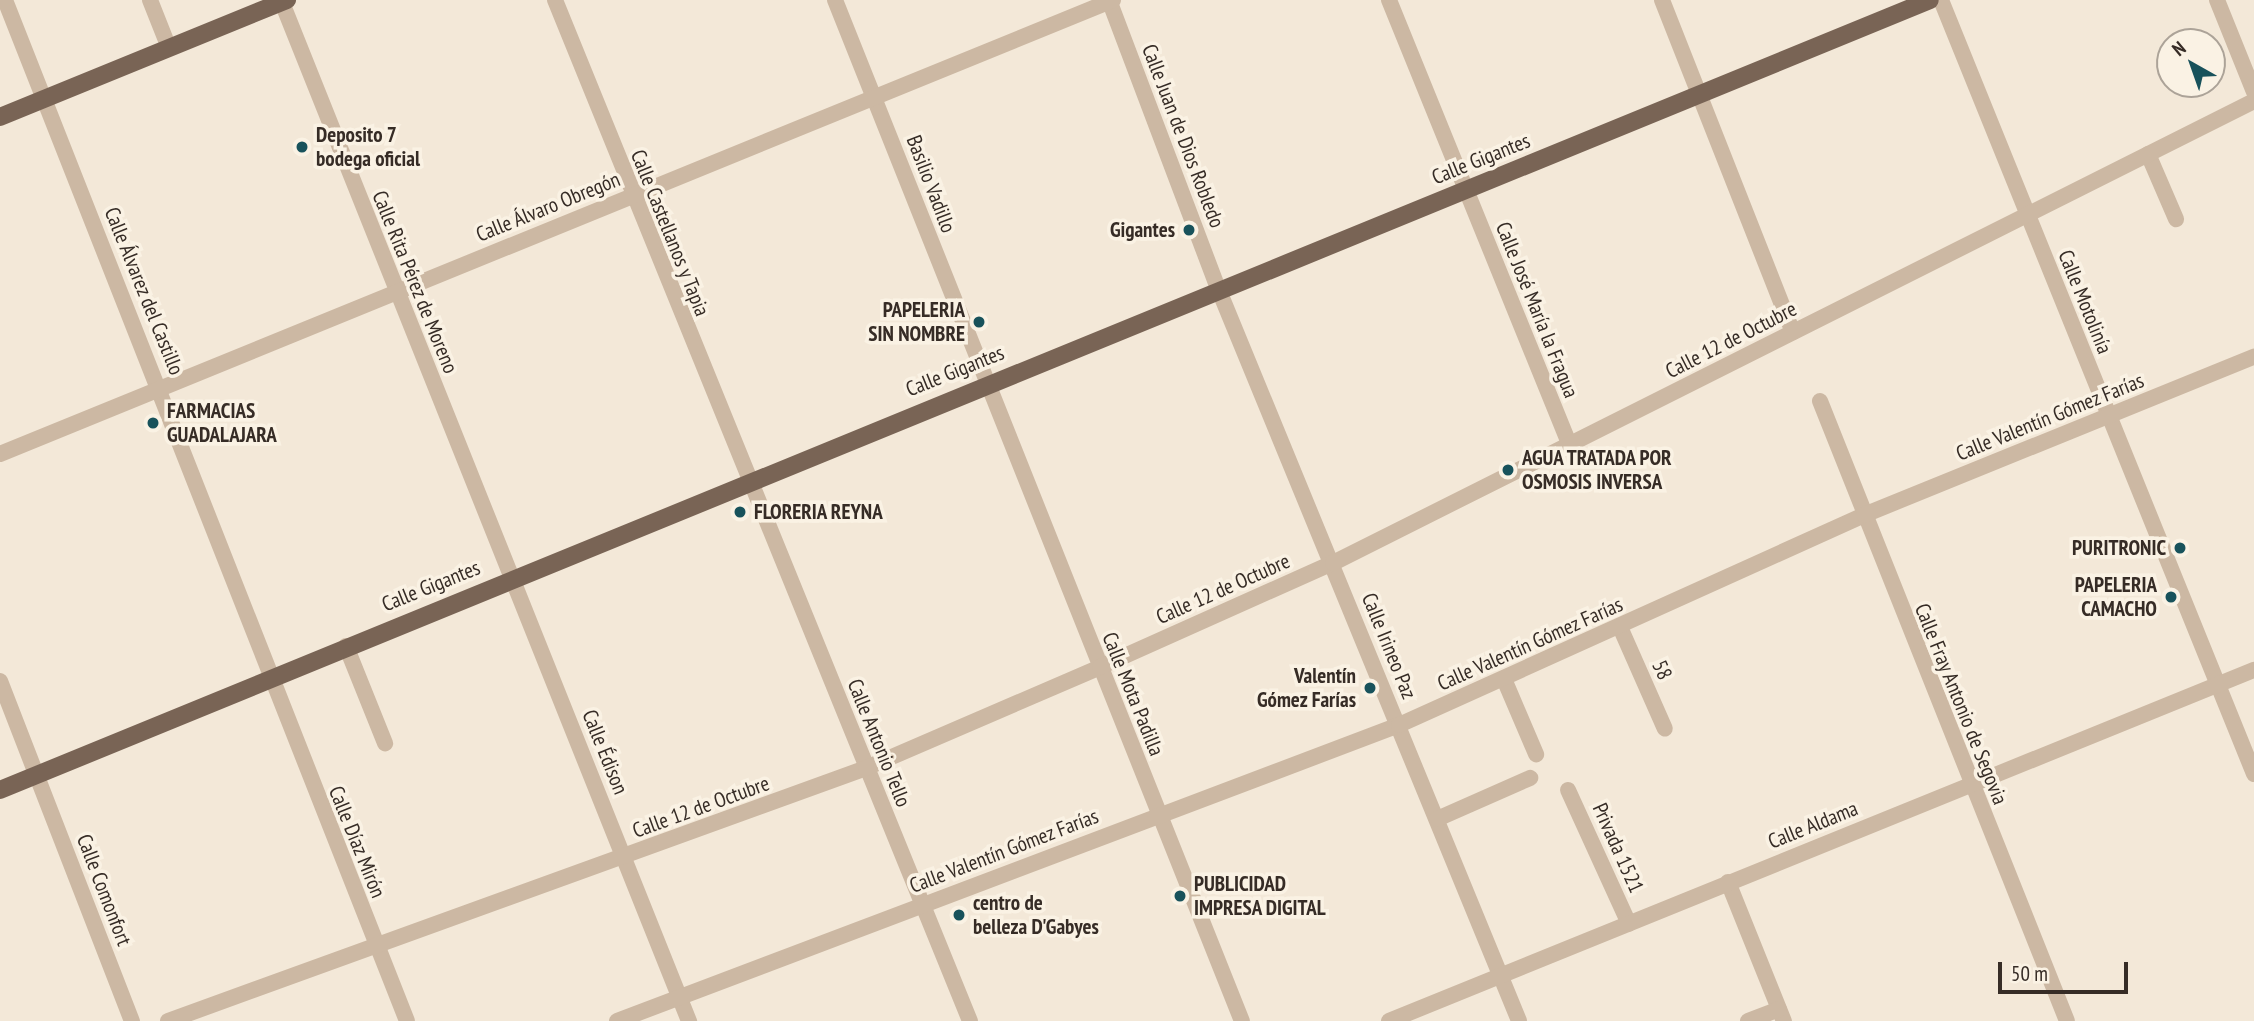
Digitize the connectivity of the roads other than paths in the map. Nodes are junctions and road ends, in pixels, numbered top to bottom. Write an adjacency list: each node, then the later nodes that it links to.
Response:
1 (5, 0): 16 (street, Calle Álvarez del Castillo)
2 (150, 0): 12 (street)
3 (555, 0): 21 (street, Calle Castellanos y Tapia)
4 (835, 0): 15 (street, Basilio Vadillo)
5 (1111, 0): 15 (street, Calle Álvaro Obregón); 24 (street, Calle Juan de Dios Robledo)
6 (1389, 0): 20 (street, Calle José María la Fragua)
7 (1662, 0): 14 (street)
8 (1930, 0): 14 (main road, Calle Gigantes)
9 (1941, 0): 22 (street, Calle Motolinía)
10 (2217, 0): 13 (street)
11 (283, 1): 12 (main road); 25 (street, Calle Rita Pérez de Moreno)
12 (169, 48): 16 (main road)
13 (2254, 92)
14 (1699, 95): 20 (main road, Calle Gigantes); 26 (street)
15 (875, 97): 21 (street, Calle Álvaro Obregón); 28 (street, Basilio Vadillo)
16 (45, 99): 18 (main road); 29 (street, Calle Álvarez del Castillo)
17 (2254, 101): 19 (street, Calle 12 de Octubre)
18 (0, 117)
19 (2148, 154): 22 (street, Calle 12 de Octubre); 23 (street)
20 (1465, 191): 24 (main road, Calle Gigantes); 32 (street, Calle José María la Fragua)
21 (632, 195): 25 (street, Calle Álvaro Obregón); 34 (street, Calle Castellanos y Tapia)
22 (2028, 214): 26 (street, Calle 12 de Octubre); 31 (street, Calle Motolinía)
23 (2176, 219)
24 (1218, 288): 28 (main road, Calle Gigantes); 36 (street, Calle Irineo Paz)
25 (395, 292): 29 (street, Calle Álvaro Obregón); 37 (street, Calle Rita Pérez de Moreno)
26 (1793, 332): 32 (street, Calle 12 de Octubre)
27 (2254, 357): 31 (street, Calle Valentín Gómez Farías)
28 (986, 383): 34 (main road, Calle Gigantes); 40 (street, Calle Mota Padilla)
29 (160, 388): 33 (street, Calle Álvaro Obregón); 42 (street, Calle Álvarez del Castillo)
30 (1819, 401): 35 (street, Calle Fray Antonio de Segovia)
31 (2108, 416): 35 (street, Calle Valentín Gómez Farías); 45 (street, Calle Motolinía)
32 (1570, 446): 36 (street, Calle 12 de Octubre)
33 (0, 454)
34 (748, 481): 37 (main road, Calle Gigantes); 50 (street, Calle Antonio Tello)
35 (1864, 515): 38 (street, Calle Valentín Gómez Farías); 54 (street, Calle Fray Antonio de Segovia)
36 (1333, 563): 40 (street, Calle 12 de Octubre); 46 (street, Calle Irineo Paz)
37 (512, 578): 39 (main road, Calle Gigantes); 59 (street, Calle Édison)
38 (1620, 627): 43 (street, Calle Valentín Gómez Farías); 47 (street, 58)
39 (346, 646): 42 (main road, Calle Gigantes); 48 (street)
40 (1100, 667): 50 (street, Calle 12 de Octubre); 57 (street, Calle Mota Padilla)
41 (2254, 670): 45 (street, Calle Aldama)
42 (268, 678): 52 (main road, Calle Gigantes); 63 (street, Calle Díaz Mirón)
43 (1504, 679): 46 (street, Calle Valentín Gómez Farías); 49 (street)
44 (0, 681): 52 (street, Calle Comonfort)
45 (2218, 684): 51 (street, Calle Motolinía); 54 (street, Calle Aldama)
46 (1399, 725): 57 (street, Calle Valentín Gómez Farías); 58 (street, Calle Irineo Paz)
47 (1665, 729)
48 (385, 743)
49 (1536, 754)
50 (866, 768): 59 (street, Calle 12 de Octubre); 61 (street, Calle Antonio Tello)
51 (2254, 774)
52 (36, 775): 55 (main road, Calle Gigantes); 67 (street, Calle Comonfort)
53 (1530, 778): 58 (street)
54 (1970, 784): 60 (street, Calle Aldama); 77 (street, Calle Fray Antonio de Segovia)
55 (0, 789)
56 (1568, 789): 62 (street, Privada 1521)
57 (1159, 815): 61 (street, Calle Valentín Gómez Farías); 73 (street, Calle Mota Padilla)
58 (1437, 819): 64 (street, Calle Irineo Paz)
59 (625, 858): 63 (street, Calle 12 de Octubre); 65 (street, Calle Édison)
60 (1728, 882): 62 (street, Calle Aldama); 66 (street)
61 (922, 904): 65 (street, Calle Valentín Gómez Farías); 72 (street, Calle Antonio Tello)
62 (1629, 923): 64 (street, Calle Aldama)
63 (377, 947): 68 (street, Calle 12 de Octubre); 69 (street, Calle Díaz Mirón)
64 (1501, 977): 74 (street, Calle Aldama); 75 (street, Calle Irineo Paz)
65 (680, 997): 70 (street, Calle Valentín Gómez Farías); 71 (street, Calle Édison)
66 (1782, 1015): 76 (street)
67 (132, 1021)
68 (168, 1021)
69 (407, 1021)
70 (617, 1021)
71 (689, 1021)
72 (970, 1021)
73 (1242, 1021)
74 (1389, 1021)
75 (1519, 1021)
76 (1748, 1021)
77 (2067, 1021)

